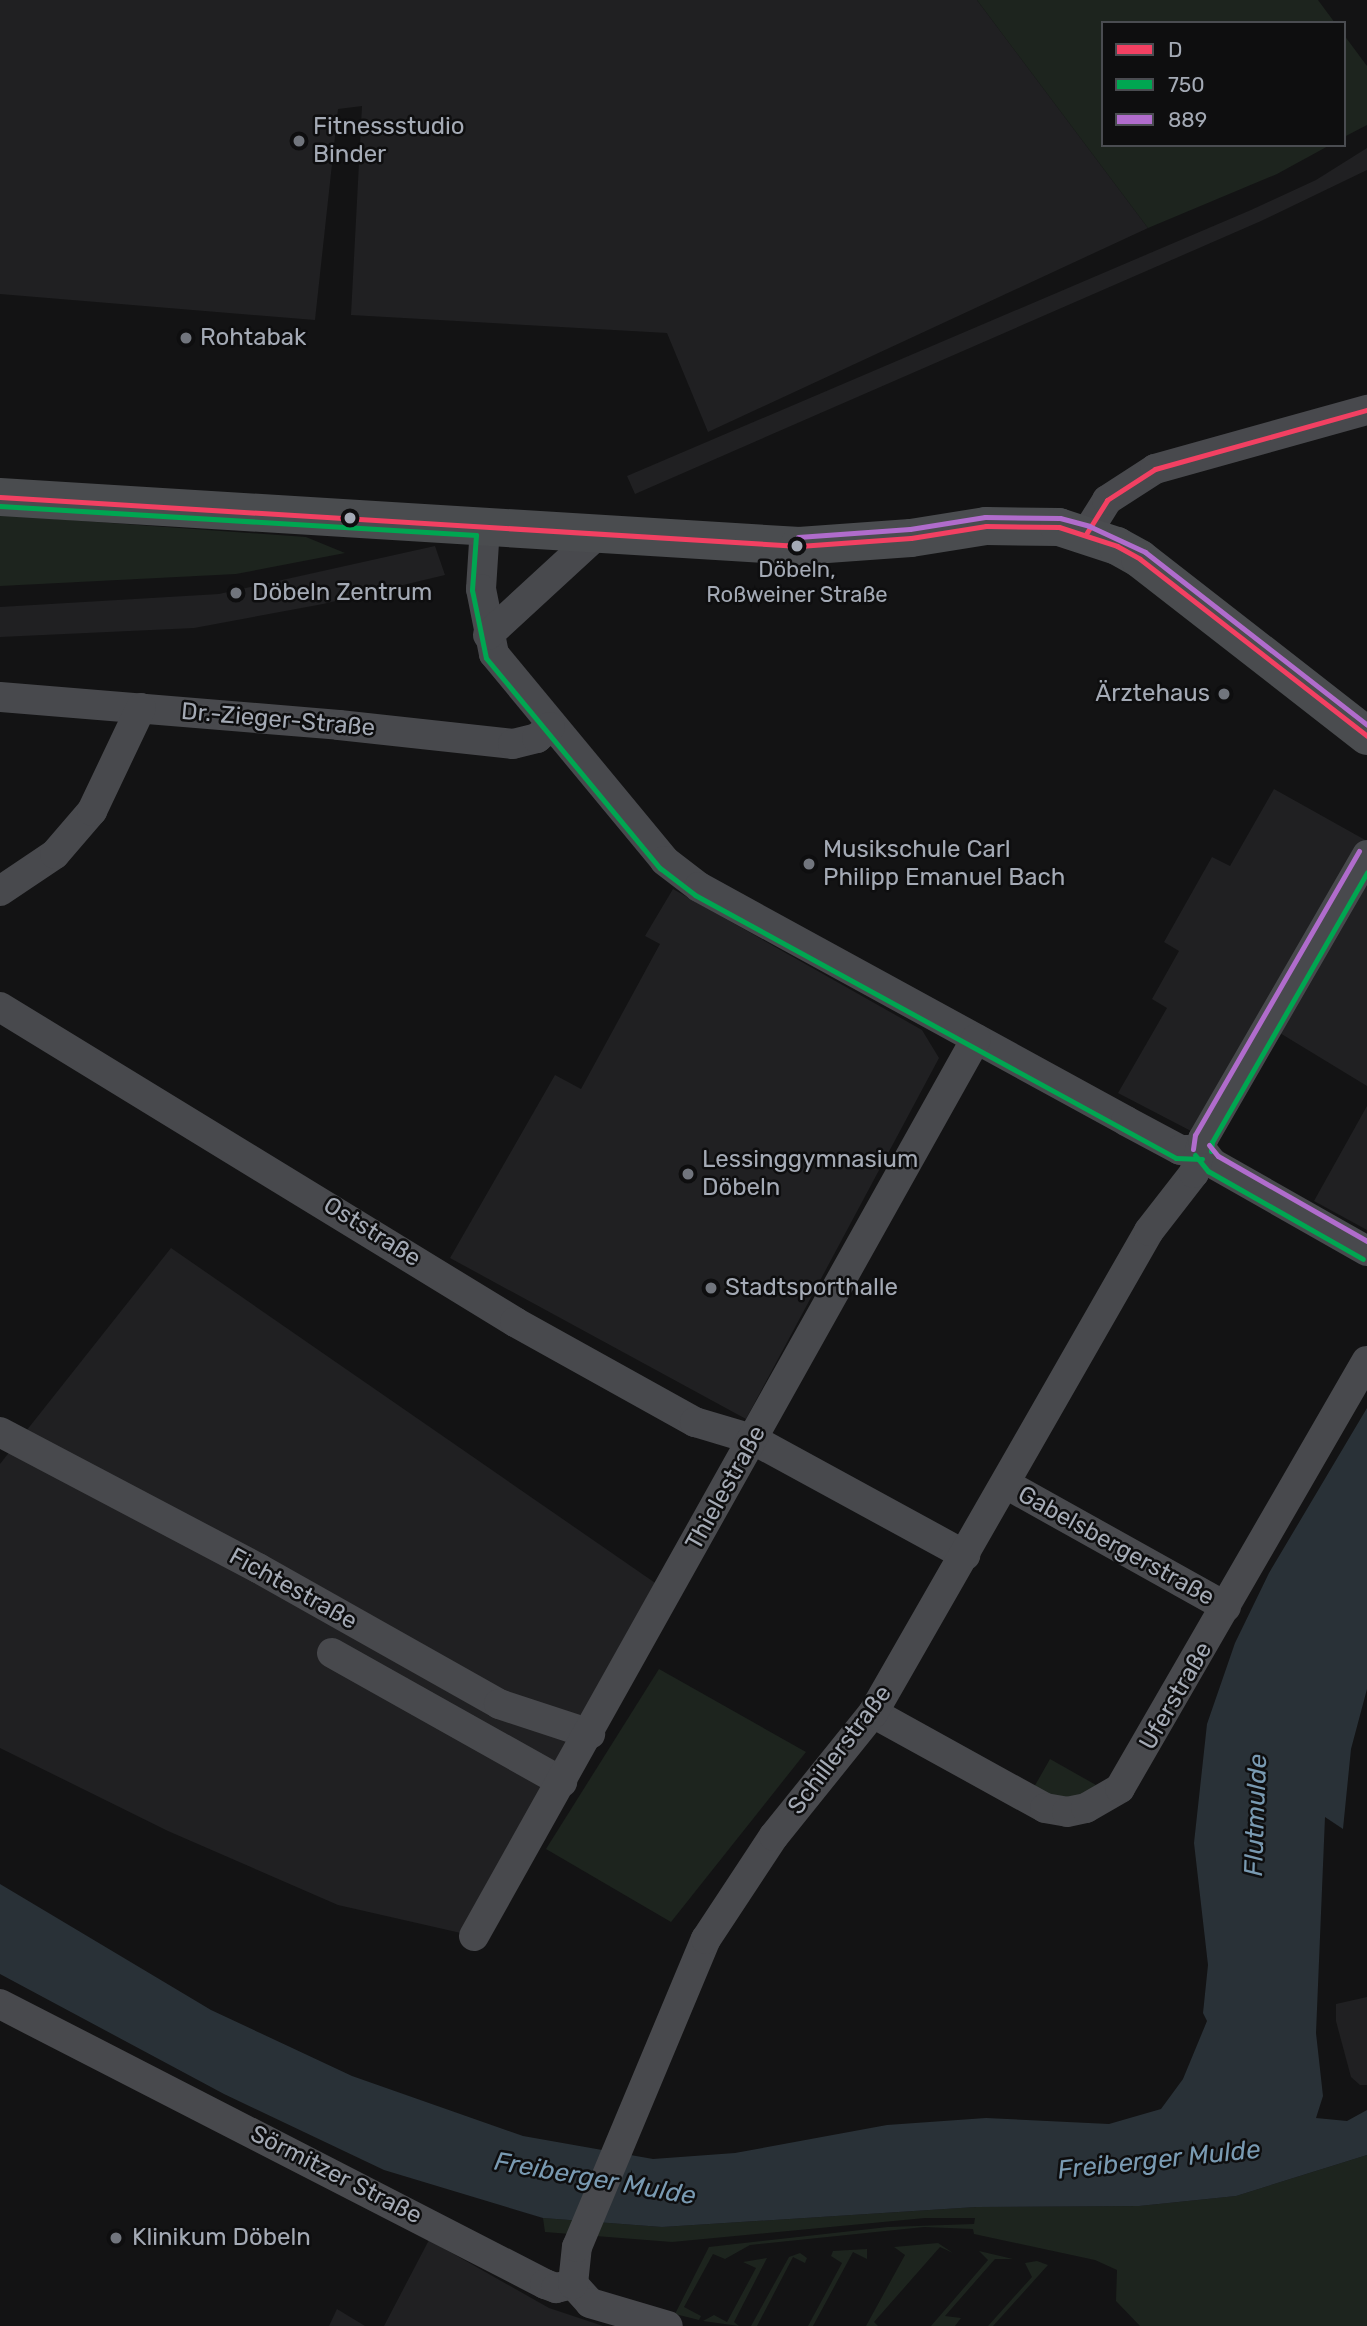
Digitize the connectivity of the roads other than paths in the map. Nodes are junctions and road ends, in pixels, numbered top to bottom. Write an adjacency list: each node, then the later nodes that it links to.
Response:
1 (1367, 410): 5 (street)
2 (0, 497): 3 (main road)
3 (485, 527): 4 (main road); 6 (street)
4 (599, 533): 5 (main road); 6 (street)
5 (1086, 534): 10 (main road)
6 (488, 635): 9 (street)
7 (0, 697): 8 (street, Dr.-Zieger-Straße)
8 (141, 708): 9 (street, Dr.-Zieger-Straße); 12 (street)
9 (550, 727): 14 (street)
10 (1367, 736)
11 (1367, 855): 15 (street)
12 (0, 891)
13 (0, 1007): 19 (street, Oststraße)
14 (976, 1039): 15 (street); 19 (street, Thielestraße)
15 (1202, 1150): 16 (street); 20 (street, Schillerstraße)
16 (1367, 1251)
17 (1367, 1362): 22 (street, Uferstraße)
18 (0, 1432): 25 (street, Fichtestraße)
19 (752, 1439): 21 (street); 25 (street, Thielestraße)
20 (1006, 1484): 21 (street, Schillerstraße); 22 (street, Gabelsbergerstraße)
21 (965, 1555): 24 (street, Schillerstraße)
22 (1226, 1607): 24 (street, Uferstraße)
23 (332, 1653): 26 (street, Fichtestraße)
24 (873, 1713): 29 (street, Schillerstraße)
25 (590, 1734): 26 (street, Thielestraße)
26 (562, 1782): 27 (street, Thielestraße)
27 (474, 1936)
28 (2, 2005): 29 (street, Sörmitzer Straße)
29 (573, 2284): 30 (street)
30 (668, 2326)

